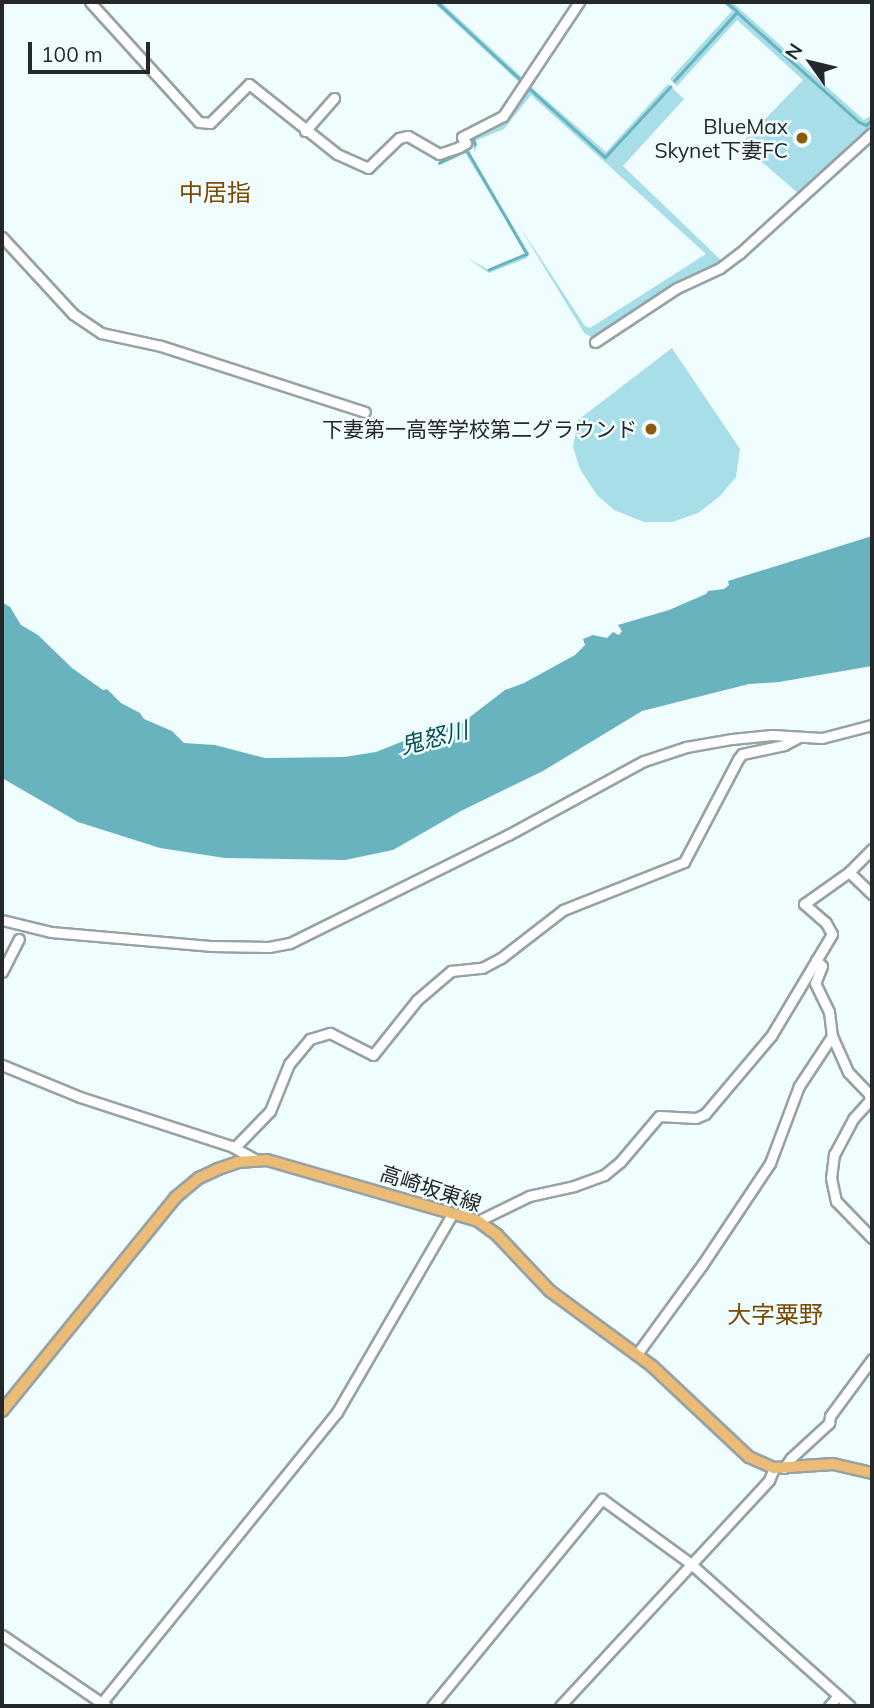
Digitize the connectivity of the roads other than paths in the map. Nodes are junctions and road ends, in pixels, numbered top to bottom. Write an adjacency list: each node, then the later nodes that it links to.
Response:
1 (90, 2): 4 (street)
2 (579, 2): 4 (street)
3 (334, 97): 4 (street)
4 (305, 131)
5 (872, 133): 7 (street)
6 (2, 237): 8 (street)
7 (595, 342)
8 (365, 412)
9 (872, 725): 10 (street)
10 (798, 737): 14 (street); 20 (street)
11 (872, 849): 12 (street)
12 (849, 872): 13 (street); 16 (street)
13 (872, 894)
14 (2, 920)
15 (19, 939): 17 (street)
16 (816, 960): 18 (street); 23 (street)
17 (2, 972)
18 (832, 1036): 24 (street); 25 (street)
19 (2, 1065): 20 (street)
20 (236, 1147): 21 (street)
21 (256, 1160): 22 (main road, 高崎坂東線); 27 (main road, 高崎坂東線)
22 (453, 1213): 23 (main road, 高崎坂東線); 33 (street)
23 (478, 1221): 25 (main road, 高崎坂東線)
24 (872, 1238)
25 (636, 1354): 28 (main road, 高崎坂東線)
26 (872, 1359): 28 (street)
27 (2, 1411)
28 (779, 1468): 29 (main road); 30 (street)
29 (872, 1473)
30 (691, 1564): 32 (street); 34 (street); 35 (street)
31 (2, 1635): 33 (street)
32 (838, 1696): 36 (street); 37 (street)
33 (102, 1705)
34 (432, 1706)
35 (559, 1706)
36 (829, 1706)
37 (850, 1706)

